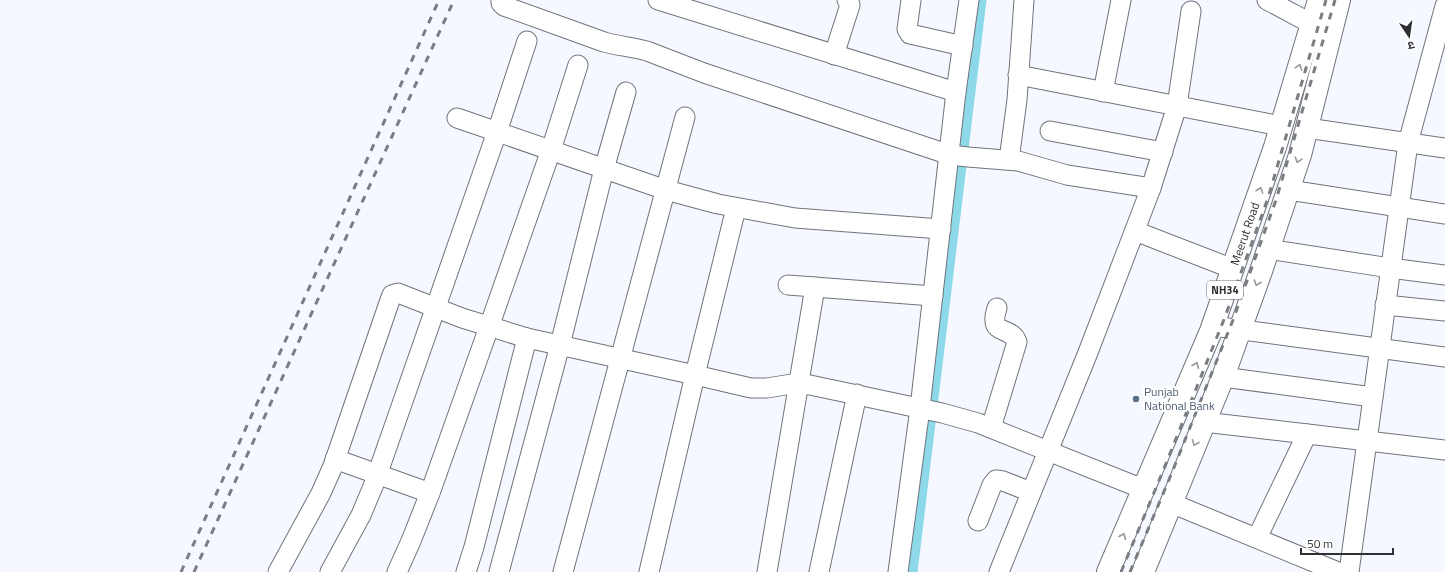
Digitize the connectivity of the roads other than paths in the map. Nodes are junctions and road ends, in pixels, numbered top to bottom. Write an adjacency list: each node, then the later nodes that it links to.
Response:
1 (501, 0): 33 (street)
2 (658, 0): 16 (street)
3 (847, 0): 16 (street)
4 (911, 0): 15 (street)
5 (969, 0): 15 (street)
6 (1024, 0): 18 (street)
7 (1121, 0): 21 (street)
8 (1267, 0): 13 (street)
9 (1319, 0): 13 (highway, Meerut Road / NH34)
10 (1339, 0): 26 (highway, NH34)
11 (1445, 6): 29 (street)
12 (1191, 11): 22 (street)
13 (1312, 24): 25 (highway, Meerut Road / NH34, one-way to 13)
14 (527, 42): 28 (street)
15 (963, 46): 20 (street)
16 (834, 55): 20 (street)
17 (578, 65): 31 (street)
18 (1018, 75): 21 (street); 34 (street)
19 (626, 92): 35 (street)
20 (956, 92): 33 (street)
21 (1103, 92): 22 (street)
22 (1177, 106): 25 (street); 32 (street)
23 (685, 117): 37 (street)
24 (457, 118): 28 (street)
25 (1282, 126): 46 (highway, Meerut Road / NH34, one-way to 25)
26 (1307, 128): 29 (street); 38 (highway, NH34, one-way to 38)
27 (1050, 131): 32 (street)
28 (497, 132): 31 (street); 52 (street)
29 (1408, 143): 30 (street); 39 (street)
30 (1445, 148)
31 (551, 150): 35 (street); 56 (street)
32 (1162, 152): 36 (street)
33 (958, 156): 34 (street); 42 (street)
34 (1009, 160): 36 (street)
35 (604, 169): 37 (street); 59 (street)
36 (1151, 188): 43 (street)
37 (666, 190): 40 (street); 62 (street)
38 (1289, 190): 39 (street); 44 (highway, NH34)
39 (1399, 207): 41 (street); 45 (street)
40 (736, 208): 42 (street); 63 (street)
41 (1445, 214)
42 (941, 229): 50 (street)
43 (1135, 231): 46 (street); 73 (street)
44 (1268, 249): 45 (street); 57 (highway, NH34, one-way to 57)
45 (1390, 268): 47 (street); 51 (street)
46 (1233, 269): 55 (highway, Meerut Road / NH34)
47 (1445, 275)
48 (788, 285): 49 (street)
49 (815, 287): 50 (street); 65 (street)
50 (933, 296): 68 (street)
51 (1385, 305): 54 (street); 60 (street)
52 (436, 308): 56 (street); 75 (street); 76 (street)
53 (997, 308): 70 (street)
54 (1445, 311)
55 (1213, 326): 57 (street); 77 (highway, Meerut Road / NH34, one-way to 55)
56 (489, 327): 58 (street); 79 (street)
57 (1240, 329): 60 (street); 64 (highway, NH34)
58 (527, 338): 59 (street); 86 (street)
59 (560, 345): 62 (street); 87 (street)
60 (1379, 348): 61 (street); 67 (street)
61 (1445, 357)
62 (620, 358): 63 (street); 88 (street)
63 (695, 376): 65 (street); 89 (street)
64 (1223, 377): 67 (street); 69 (highway, NH34)
65 (799, 384): 66 (street); 90 (street)
66 (857, 394): 68 (street); 91 (street)
67 (1372, 396): 72 (street)
68 (930, 410): 70 (street); 92 (street)
69 (1204, 422): 71 (street); 80 (highway, NH34, one-way to 80)
70 (991, 428): 73 (street)
71 (1307, 434): 72 (street); 82 (street)
72 (1366, 441): 74 (street); 97 (street)
73 (1048, 450): 77 (street); 78 (street)
74 (1445, 450)
75 (335, 459): 76 (street); 83 (street)
76 (378, 474): 79 (street); 84 (street)
77 (1143, 489): 94 (highway, Meerut Road / NH34, one-way to 77)
78 (1031, 492): 81 (street); 93 (street)
79 (430, 493): 85 (street)
80 (1172, 503): 82 (street); 95 (highway, NH34)
81 (978, 521)
82 (1257, 538): 96 (street)
83 (278, 572)
84 (330, 572)
85 (397, 572)
86 (466, 572)
87 (499, 572)
88 (563, 572)
89 (649, 572)
90 (767, 572)
91 (818, 572)
92 (898, 572)
93 (999, 572)
94 (1108, 572)
95 (1143, 572)
96 (1338, 572)
97 (1349, 572)

